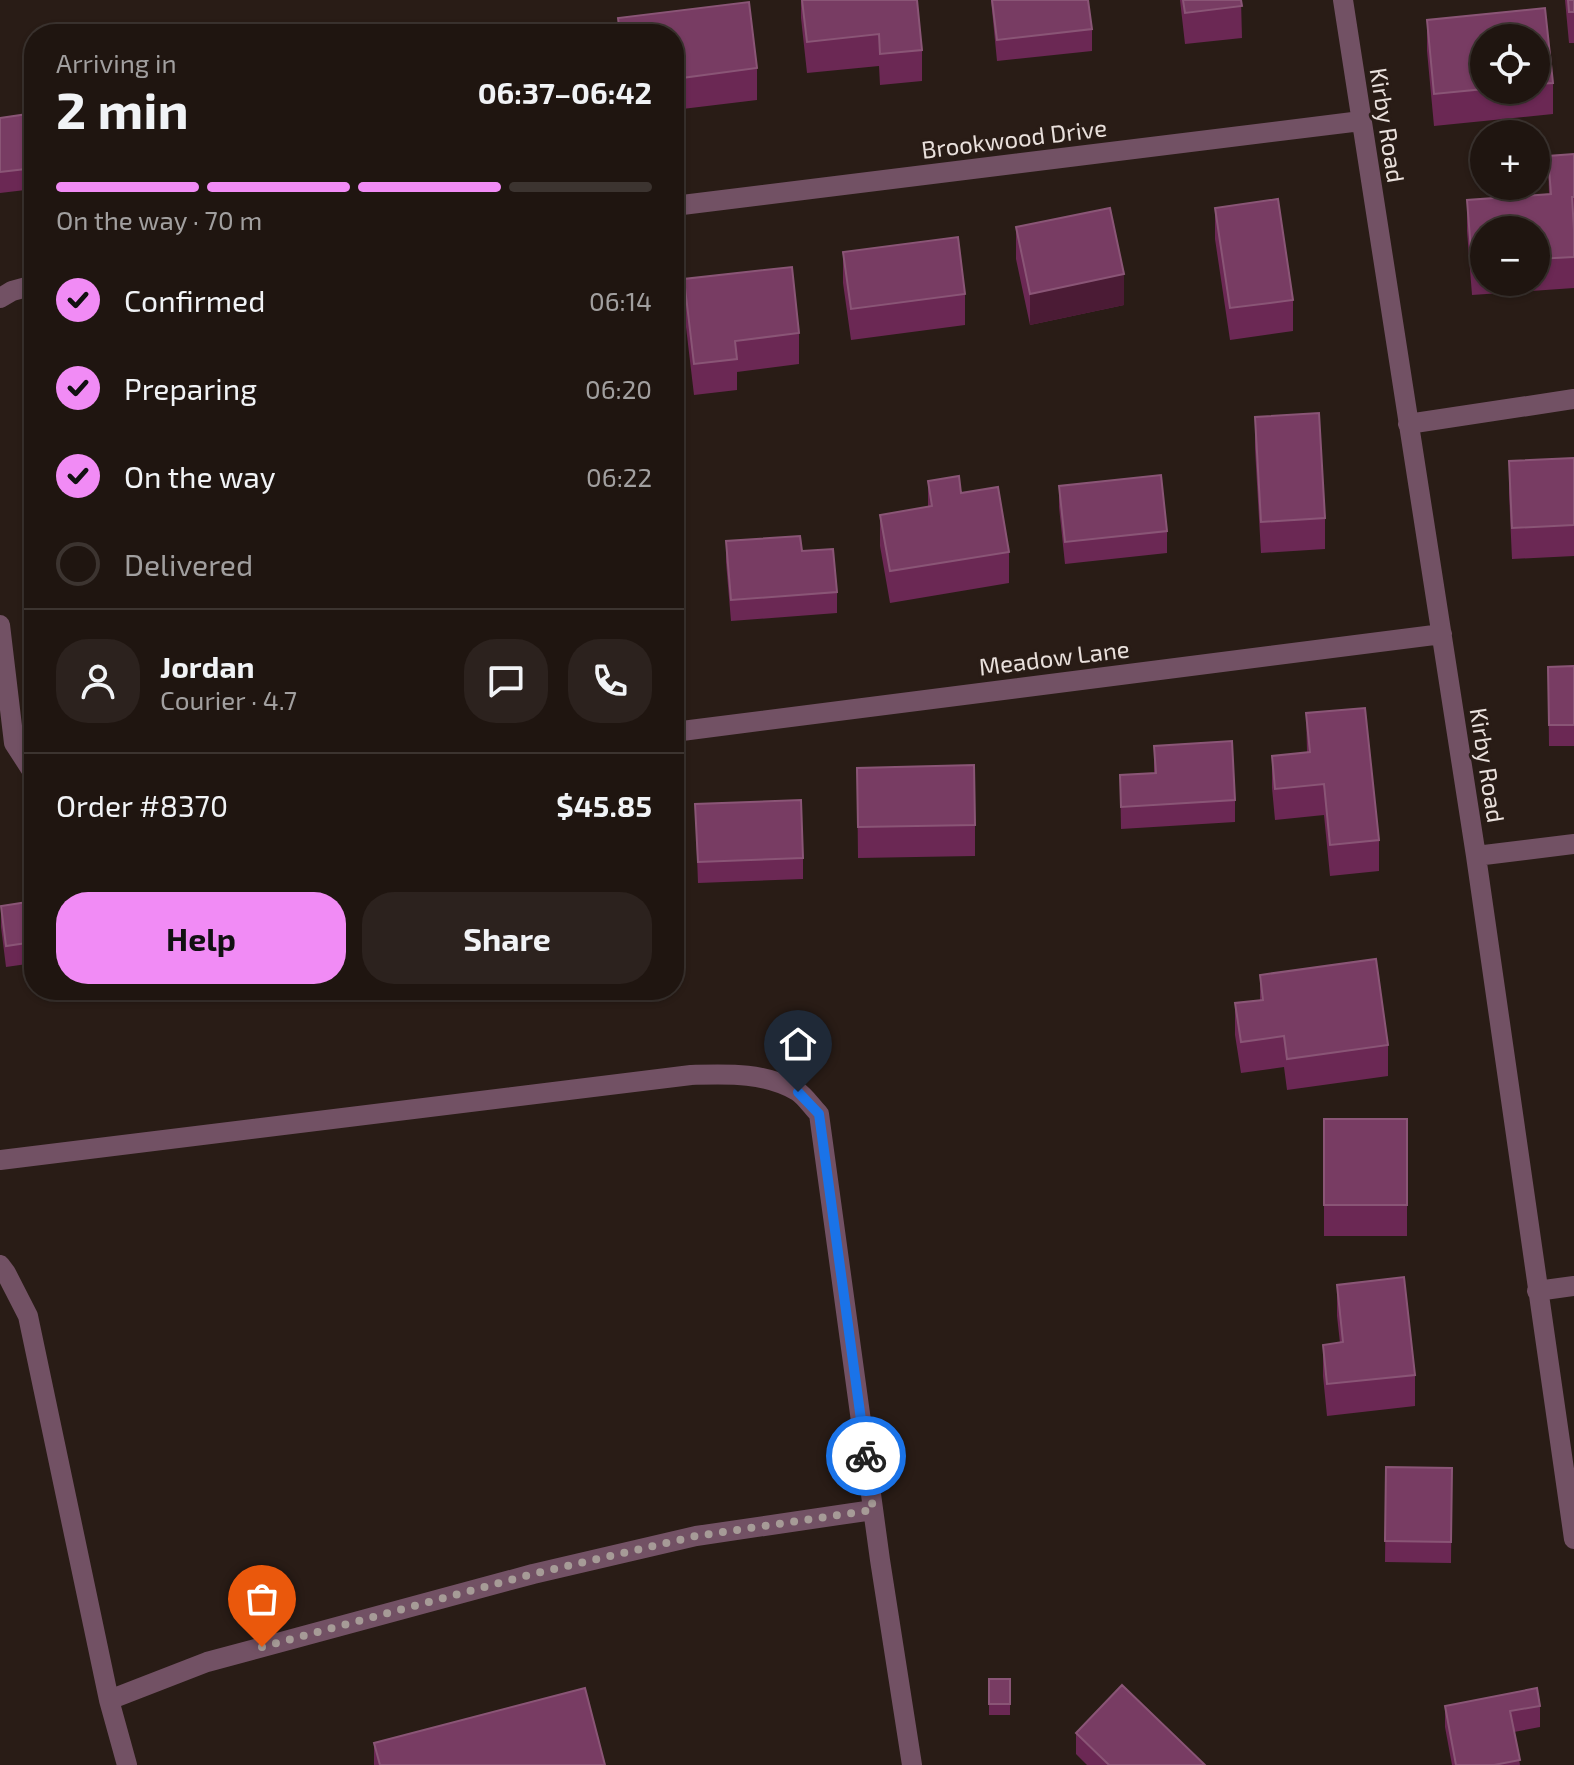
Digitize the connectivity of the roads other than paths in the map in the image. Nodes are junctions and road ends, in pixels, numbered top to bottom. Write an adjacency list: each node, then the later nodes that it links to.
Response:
1 (1343, 0): 2 (street, Kirby Road)
2 (1361, 121): 3 (street, Brookwood Drive); 7 (street, Kirby Road)
3 (684, 205)
4 (24, 288): 5 (street)
5 (0, 298)
6 (1574, 399): 7 (street)
7 (1408, 424): 9 (street, Kirby Road)
8 (0, 625): 11 (street)
9 (1442, 634): 10 (street, Meadow Lane); 13 (street, Kirby Road)
10 (684, 731)
11 (24, 758)
12 (1574, 844): 13 (street)
13 (1476, 856): 17 (street, Kirby Road)
14 (0, 1160): 18 (street)
15 (0, 1265): 20 (street)
16 (1574, 1286): 17 (street)
17 (1537, 1291): 19 (street, Kirby Road)
18 (873, 1510): 20 (street); 22 (street)
19 (1574, 1539)
20 (109, 1700): 21 (street)
21 (127, 1765)
22 (912, 1765)

